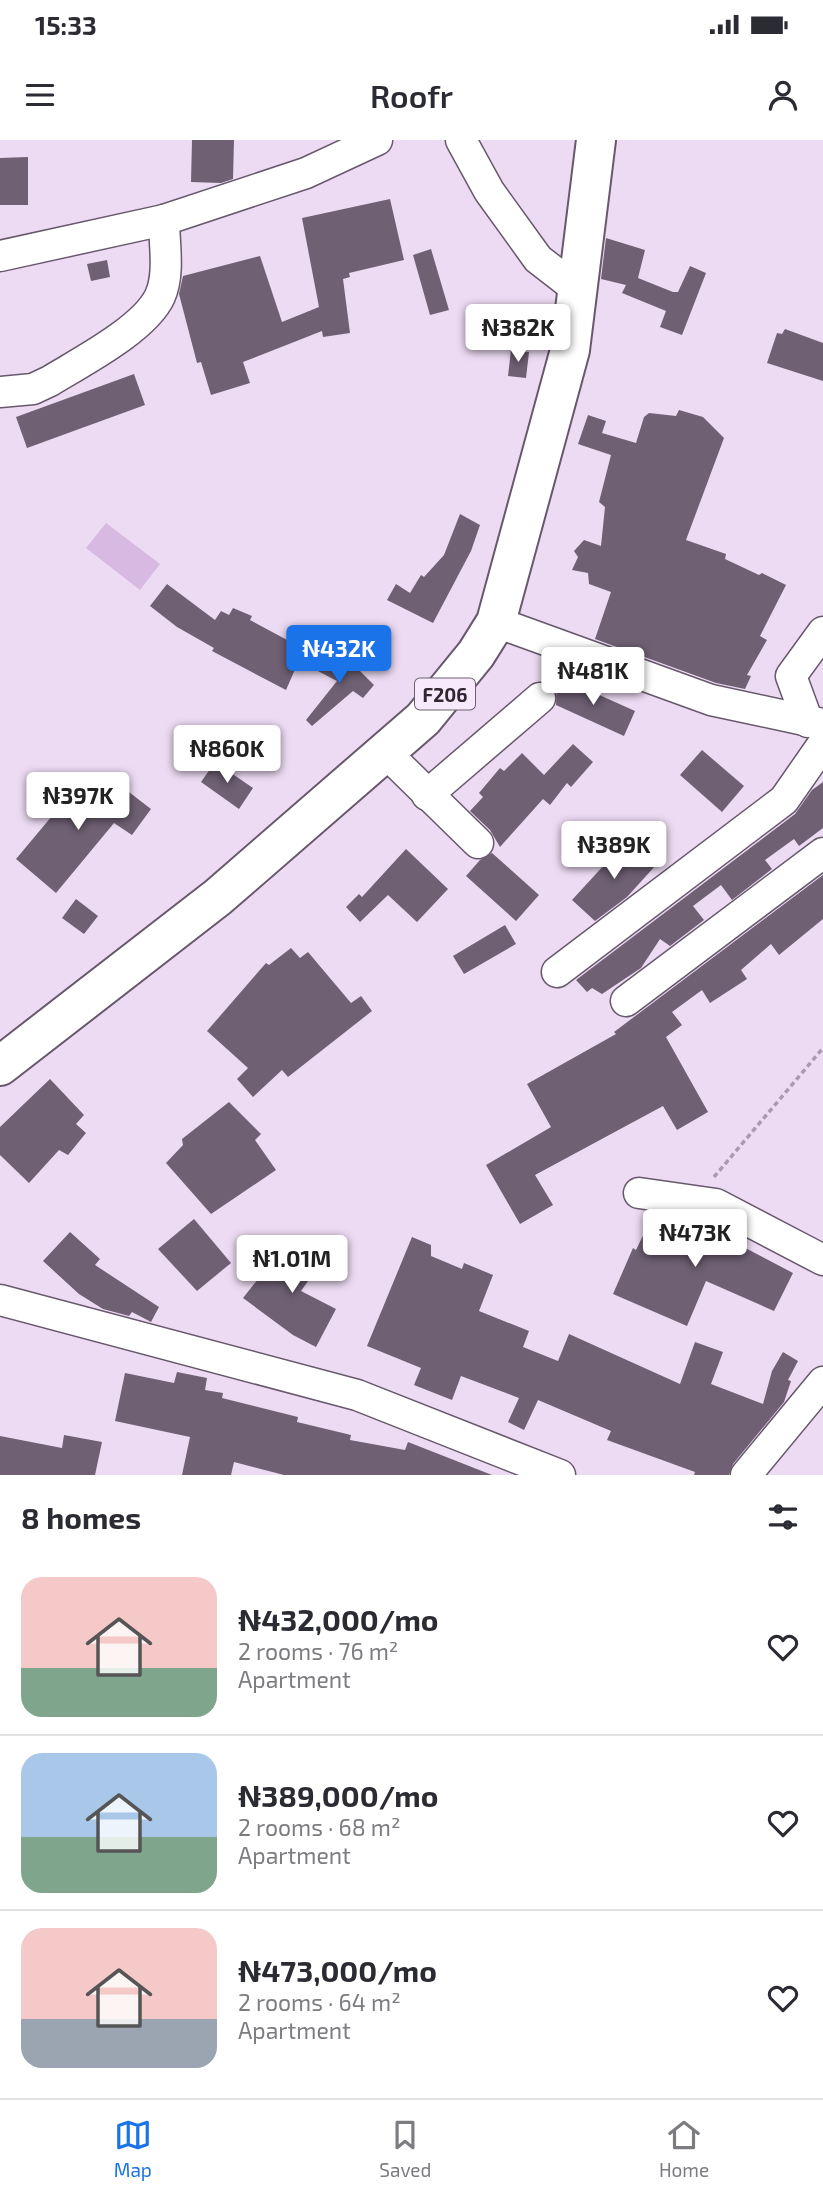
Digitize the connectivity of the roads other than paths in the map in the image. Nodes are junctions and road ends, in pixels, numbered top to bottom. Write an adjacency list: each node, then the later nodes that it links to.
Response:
1 (377, 140): 4 (street)
2 (461, 140): 6 (street)
3 (596, 140): 6 (main road, F206)
4 (164, 220): 5 (street); 7 (street)
5 (0, 256)
6 (578, 290): 8 (main road, F206)
7 (0, 391)
8 (496, 622): 11 (street); 12 (main road, F206)
9 (823, 632): 11 (street)
10 (540, 698): 13 (street)
11 (818, 730): 16 (street)
12 (384, 751): 13 (street); 18 (main road, F206)
13 (427, 795): 14 (street)
14 (478, 843)
15 (823, 853): 17 (street)
16 (557, 972)
17 (626, 1001)
18 (0, 1066)
19 (639, 1193): 20 (street)
20 (823, 1260)
21 (0, 1300): 23 (street)
22 (823, 1382): 24 (street)
23 (560, 1475)
24 (746, 1475)

